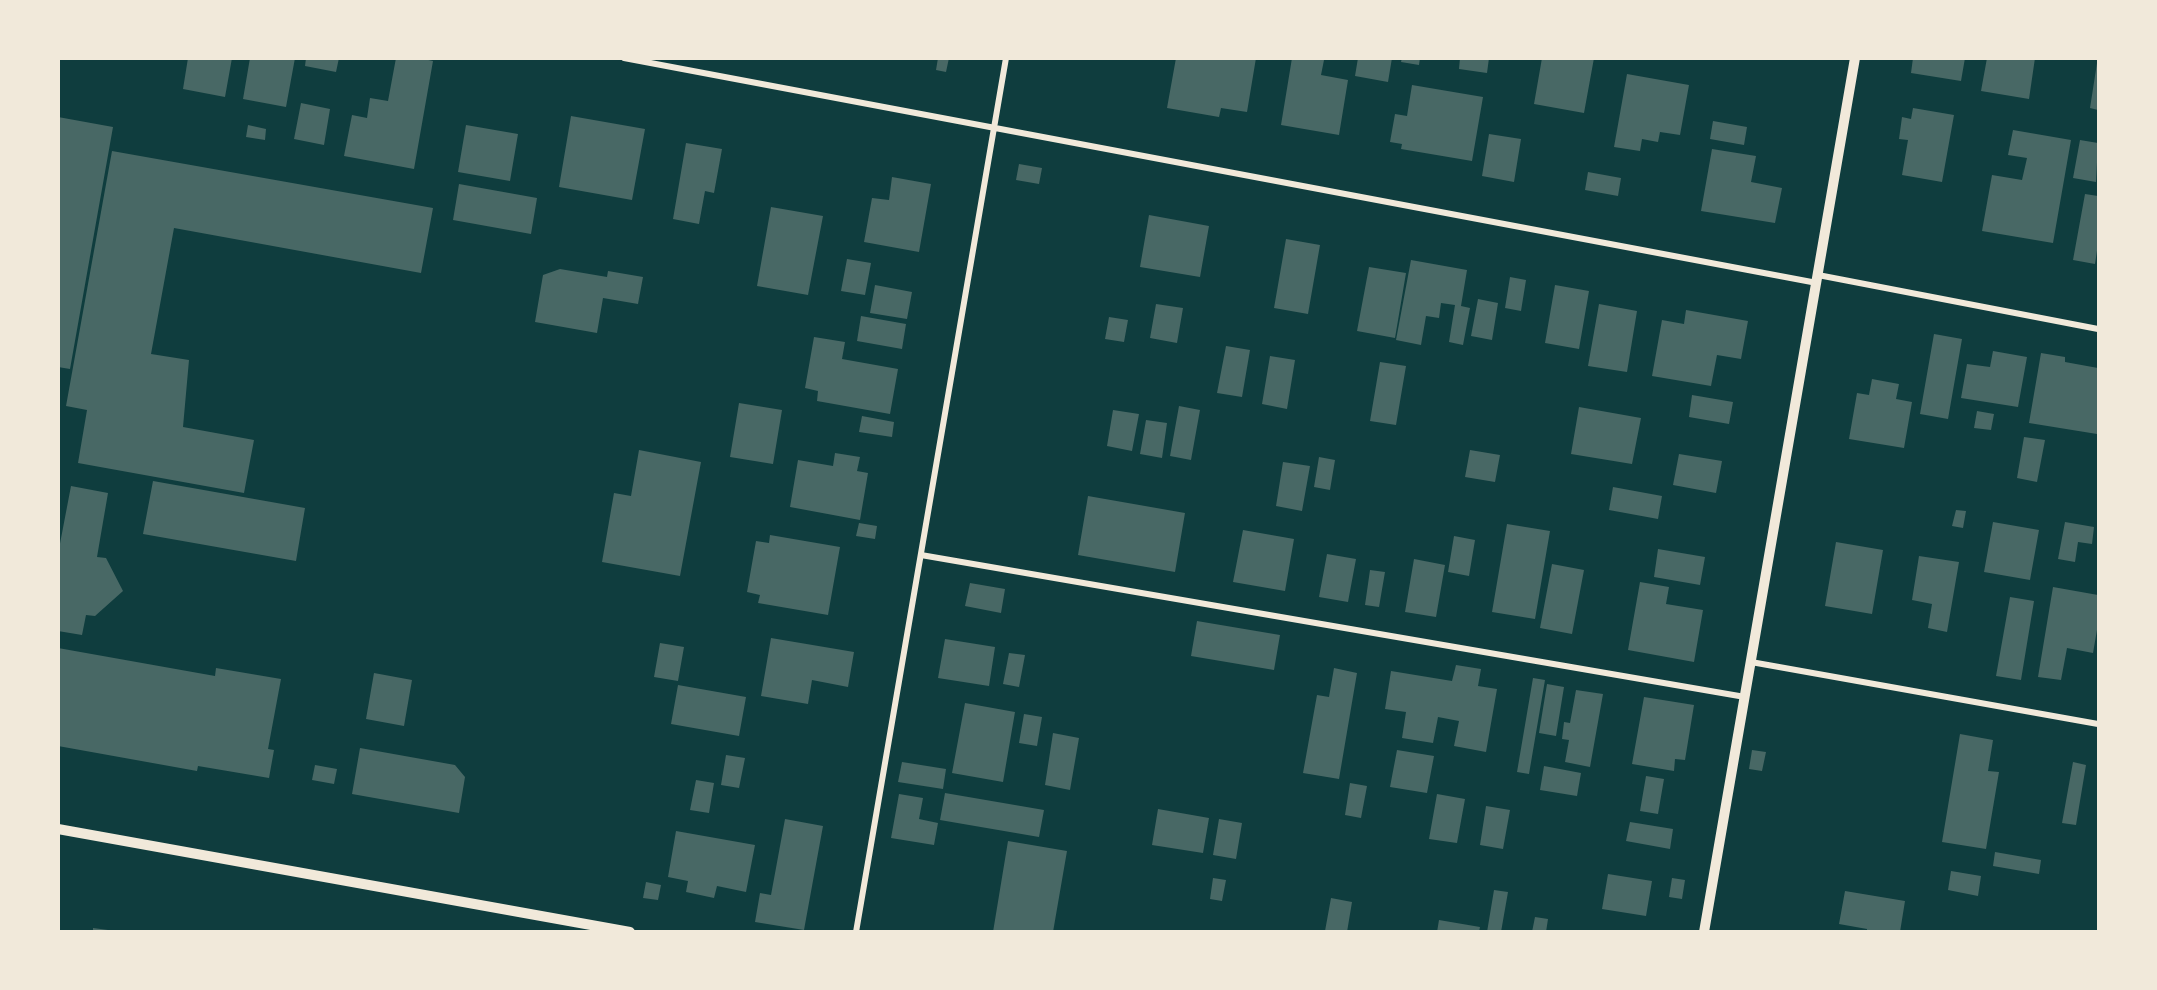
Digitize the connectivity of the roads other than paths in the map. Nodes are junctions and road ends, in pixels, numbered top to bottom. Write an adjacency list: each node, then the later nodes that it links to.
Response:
1 (624, 58): 4 (street)
2 (1006, 58): 4 (street)
3 (1855, 58): 5 (street)
4 (994, 128): 5 (street); 7 (street)
5 (1817, 279): 6 (street); 8 (street)
6 (2098, 329)
7 (921, 555): 9 (street); 13 (street)
8 (1751, 662): 9 (street); 10 (street)
9 (1745, 697): 14 (street)
10 (2098, 724)
11 (58, 829): 12 (street)
12 (630, 932)
13 (856, 932)
14 (1704, 932)

